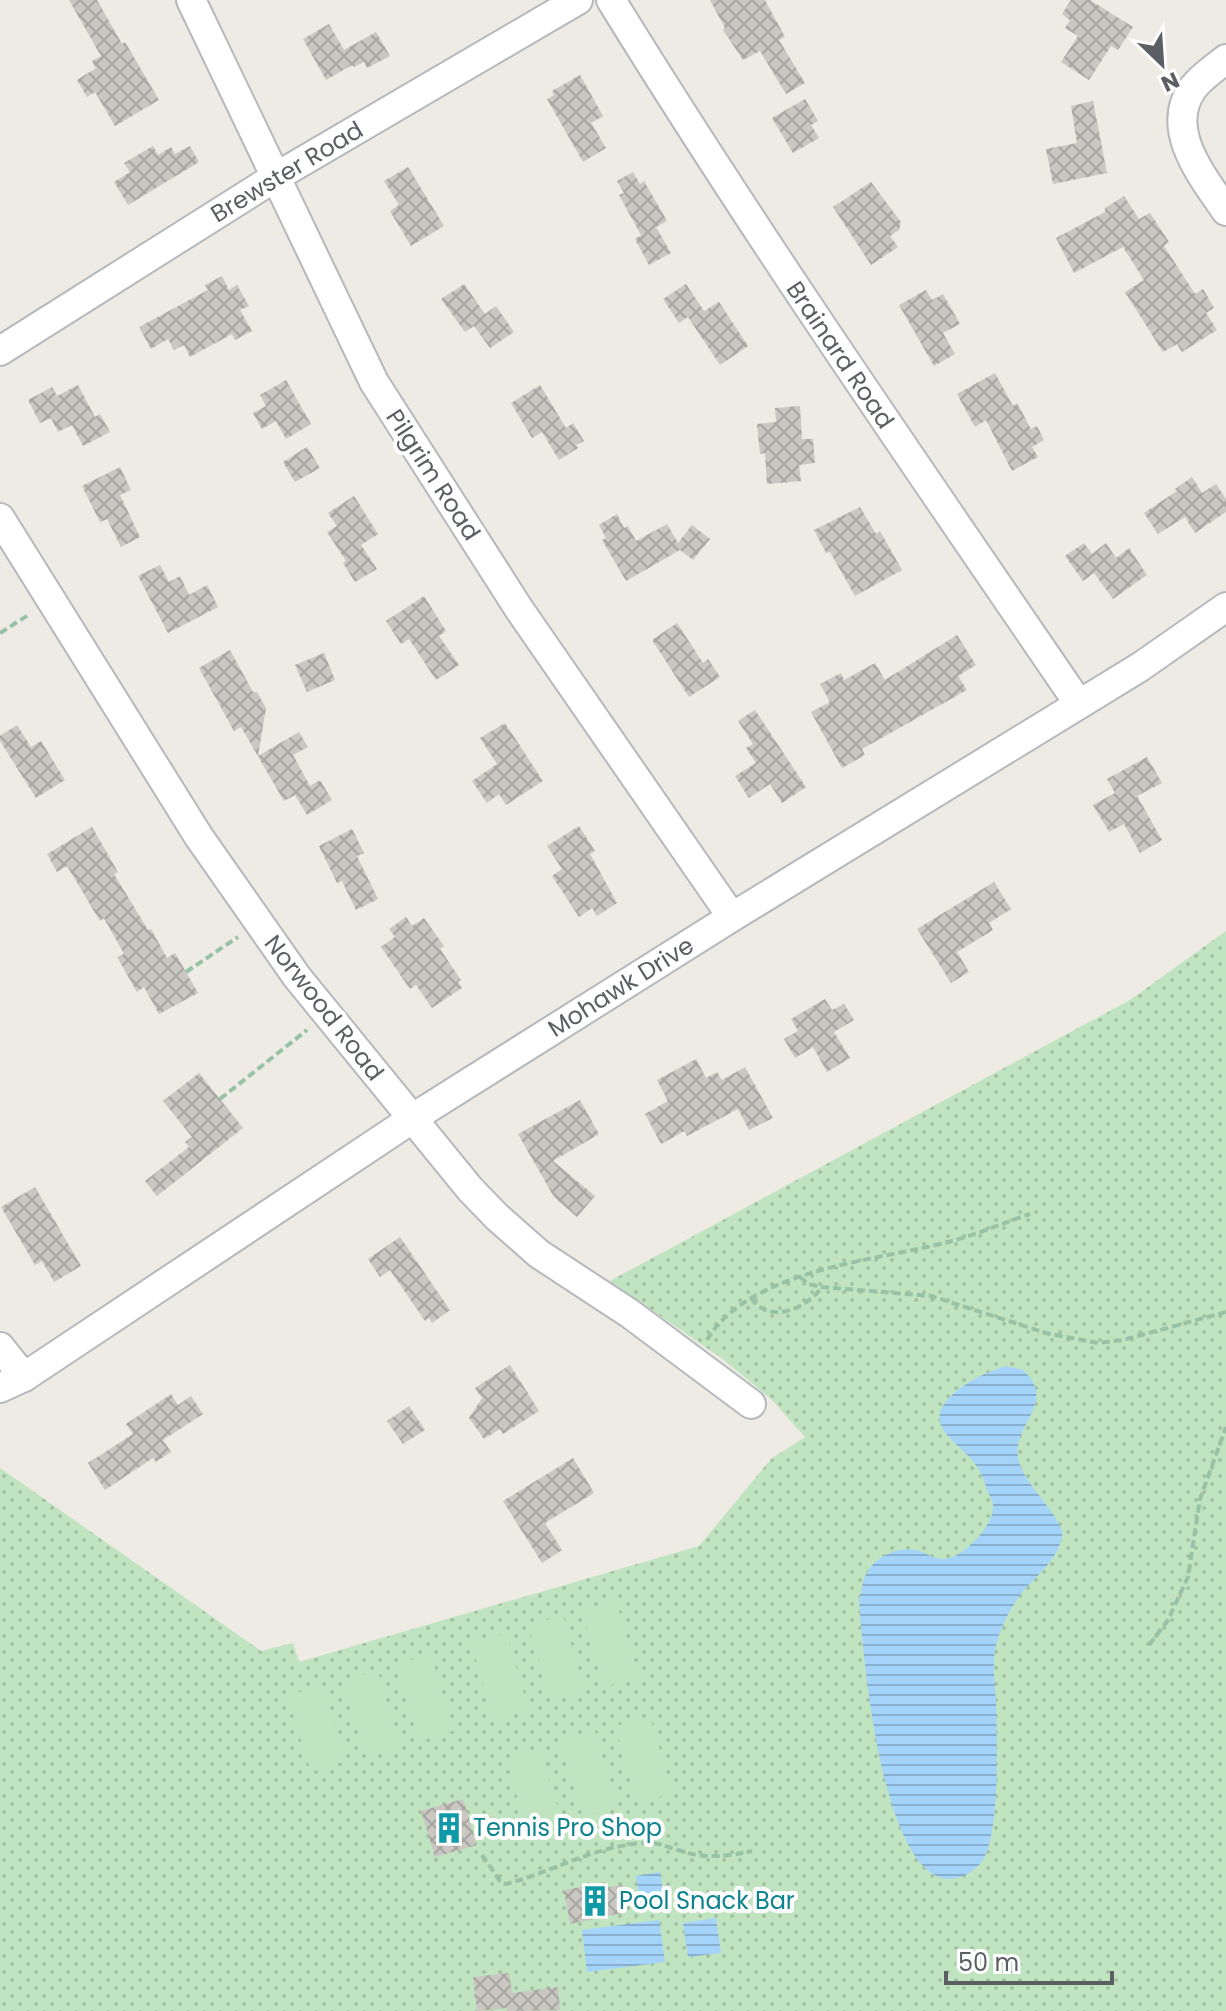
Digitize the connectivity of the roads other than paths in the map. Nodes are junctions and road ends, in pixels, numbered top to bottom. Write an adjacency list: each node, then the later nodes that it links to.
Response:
1 (191, 0): 5 (street, Pilgrim Road)
2 (578, 0): 5 (street, Brewster Road)
3 (611, 0): 10 (street, Brainard Road)
4 (1226, 59): 6 (street)
5 (274, 178): 7 (street, Brewster Road); 11 (street, Pilgrim Road)
6 (1226, 211)
7 (0, 351)
8 (0, 518): 12 (street, Norwood Road)
9 (1226, 607): 10 (street, Mohawk Drive)
10 (1079, 704): 11 (street, Mohawk Drive)
11 (732, 917): 12 (street, Mohawk Drive)
12 (411, 1119): 14 (street, Mohawk Drive); 15 (street, Norwood Road)
13 (0, 1347): 14 (street)
14 (12, 1383)
15 (751, 1404)

